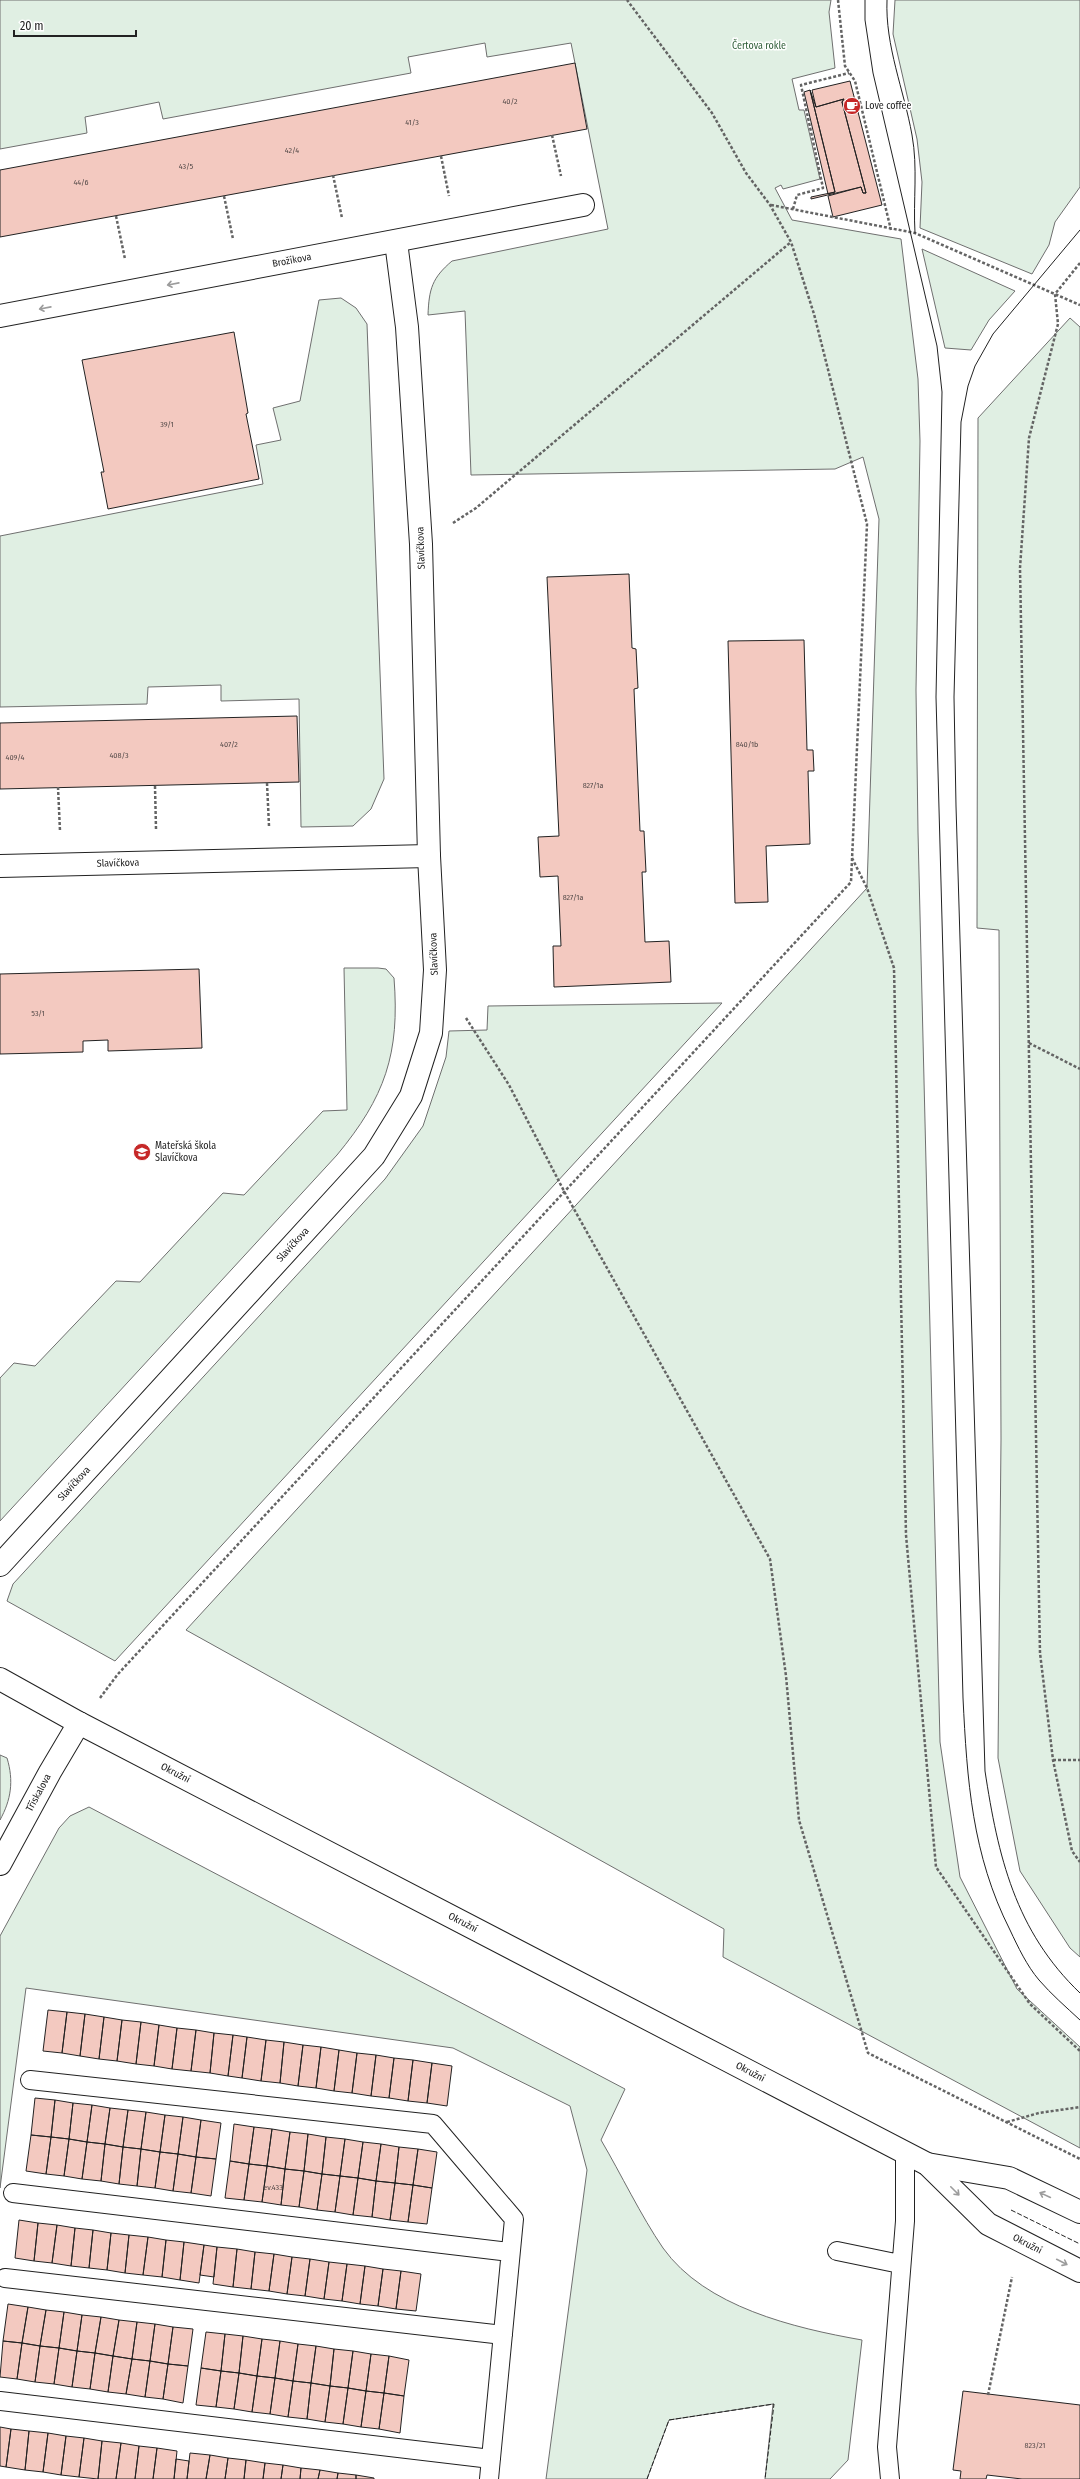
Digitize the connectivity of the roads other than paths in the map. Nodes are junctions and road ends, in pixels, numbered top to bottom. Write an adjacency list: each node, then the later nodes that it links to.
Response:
1 (583, 205): 2 (street, Brožíkova)
2 (396, 242): 3 (street, Brožíkova, one-way to 3); 4 (street, Slavíčkova)
3 (0, 316)
4 (429, 856): 5 (street, Slavíčkova); 6 (street, Slavíčkova)
5 (0, 866)
6 (0, 1565)
7 (0, 1679): 8 (street, Okružní)
8 (79, 1723): 9 (street, Třískalova); 11 (street, Okružní)
9 (0, 1864)
10 (30, 2080): 16 (lane)
11 (905, 2152): 12 (street, Okružní); 17 (lane)
12 (927, 2164): 14 (street, Okružní, one-way to 12); 18 (street, Okružní, one-way to 18)
13 (13, 2193): 16 (lane)
14 (1080, 2212)
15 (837, 2251): 17 (lane)
16 (510, 2252): 20 (lane)
17 (900, 2264): 24 (lane)
18 (1080, 2271)
19 (5, 2278): 20 (lane)
20 (503, 2335): 22 (lane)
21 (0, 2401): 22 (lane)
22 (491, 2459): 23 (lane)
23 (489, 2479)
24 (890, 2479)

